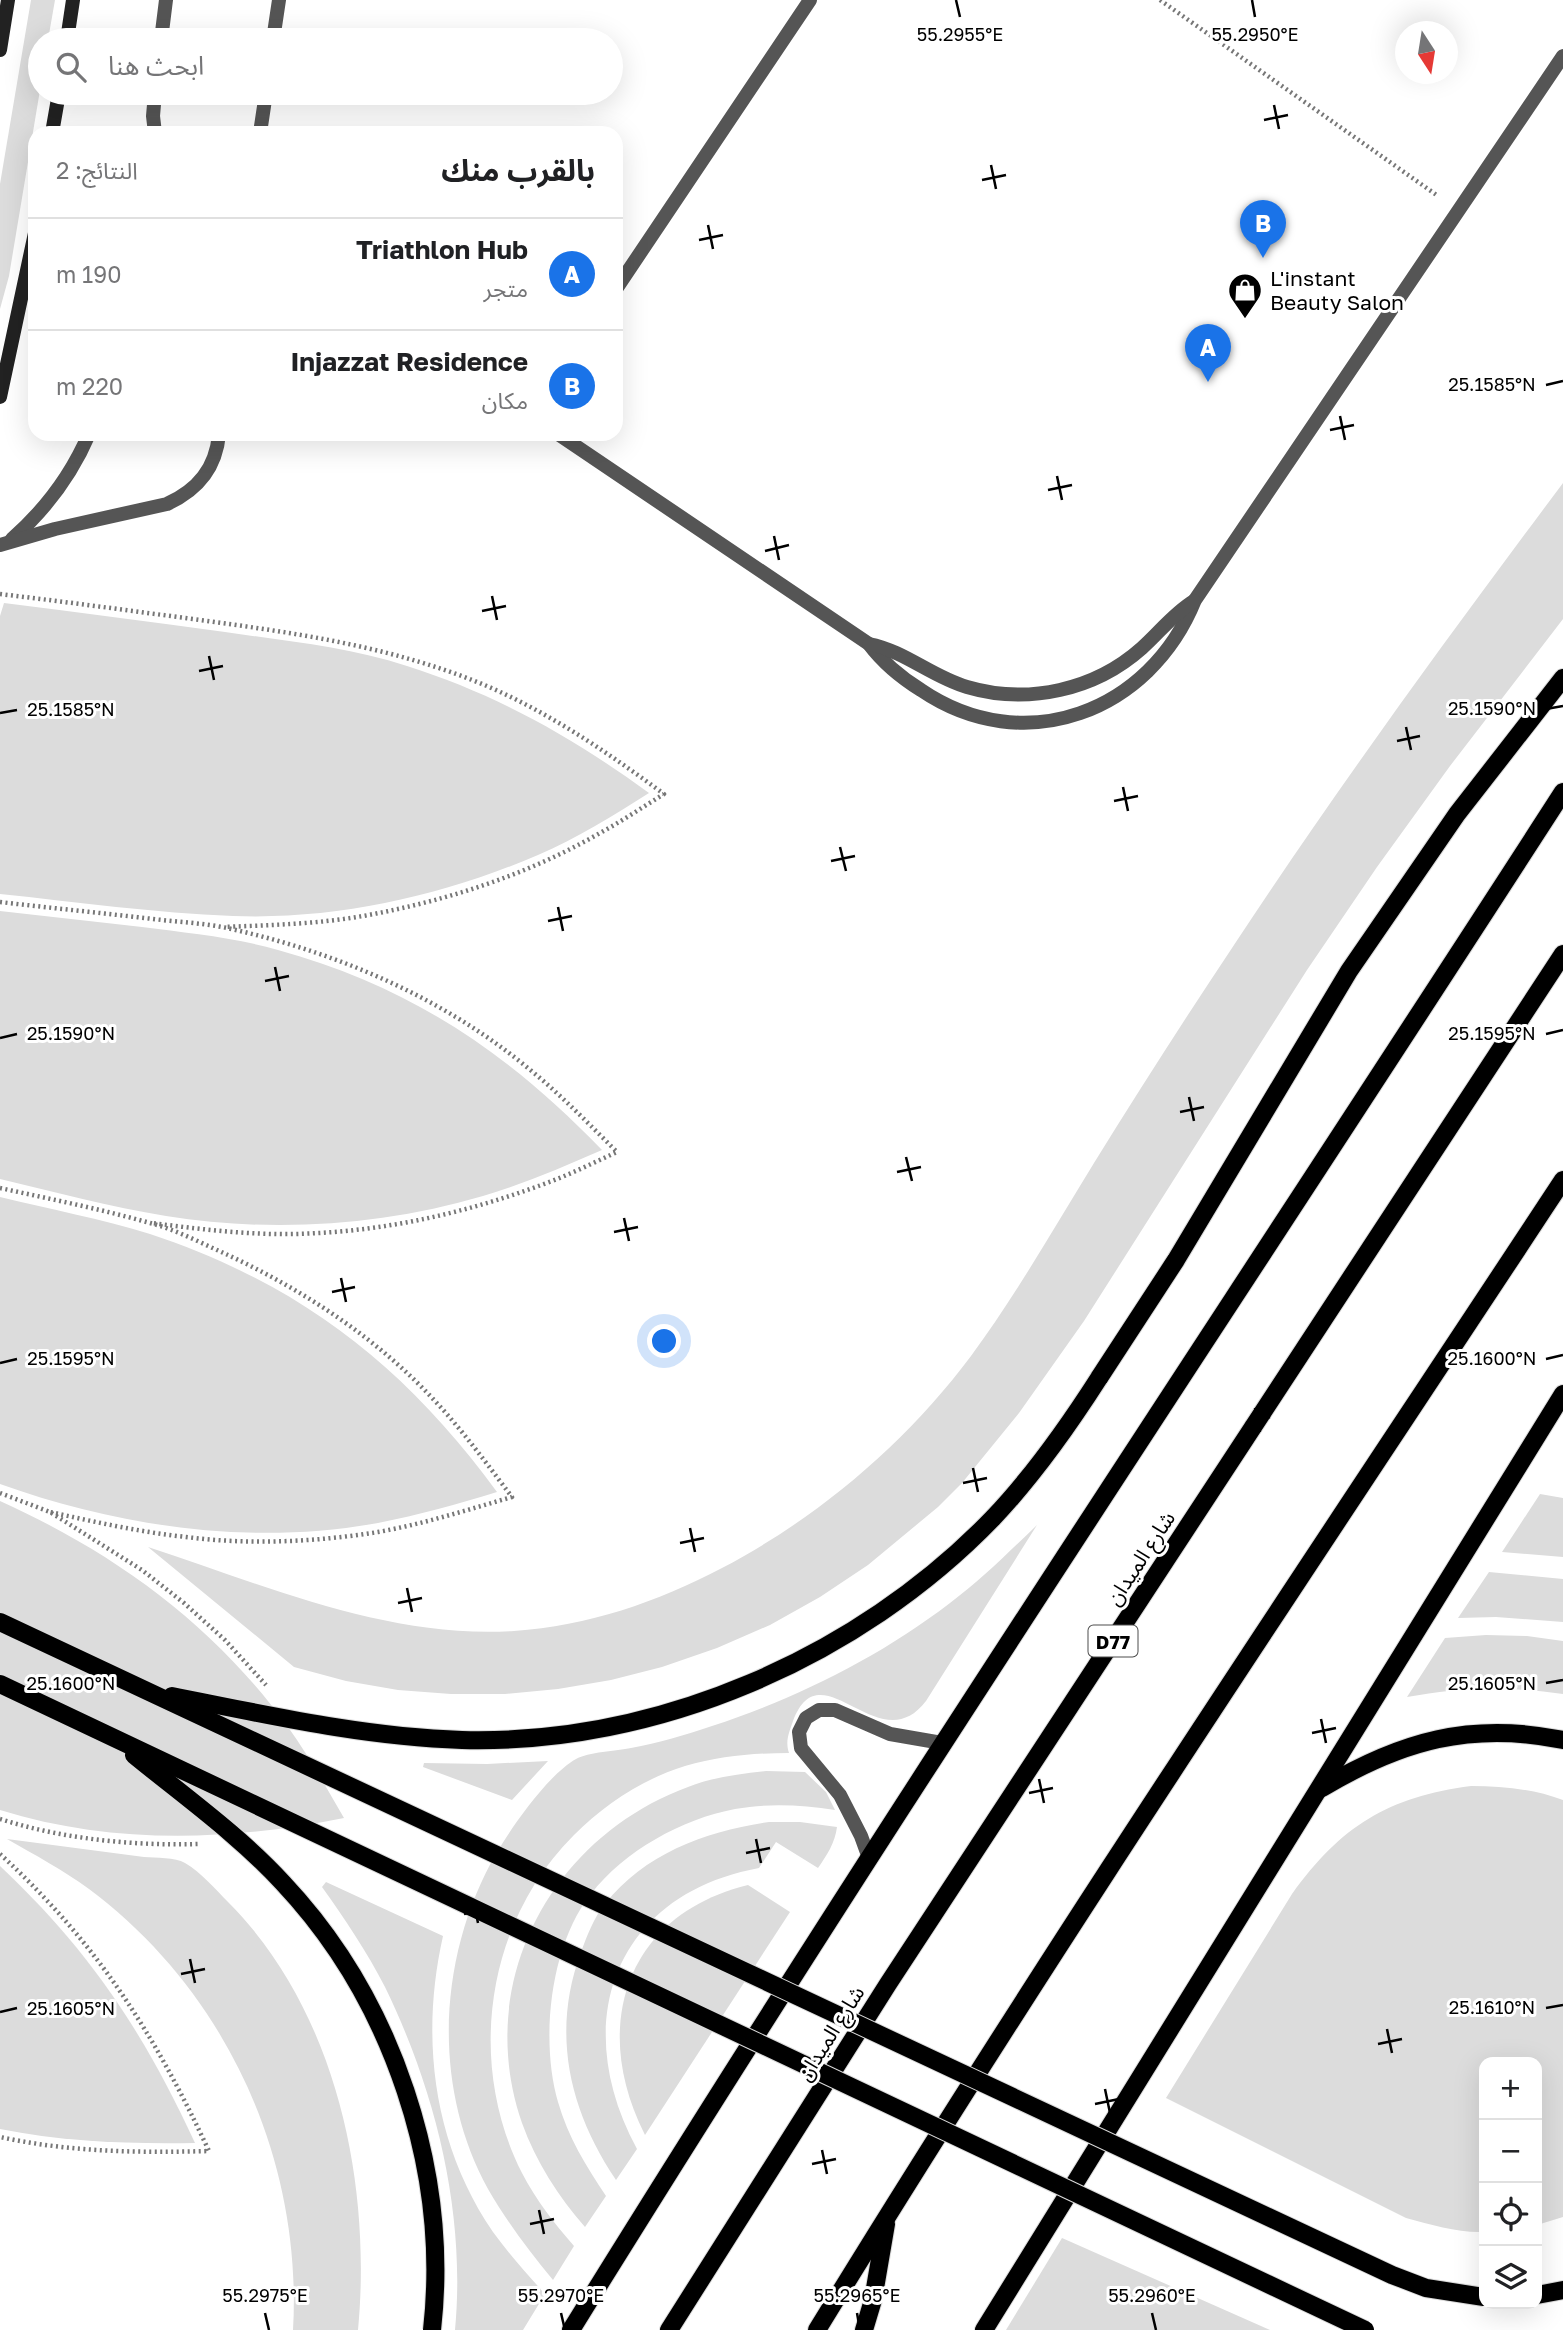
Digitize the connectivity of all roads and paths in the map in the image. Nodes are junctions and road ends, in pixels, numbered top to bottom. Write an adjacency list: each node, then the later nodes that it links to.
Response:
1 (8, 0): 10 (street)
2 (73, 0): 7 (street)
3 (166, 0): 8 (lane)
4 (279, 0): 9 (lane)
5 (810, 0): 20 (lane)
6 (1160, 0): 18 (path)
7 (69, 28)
8 (162, 28)
9 (275, 28)
10 (0, 50)
11 (1563, 56): 18 (lane)
12 (57, 105): 15 (street)
13 (154, 105): 16 (lane)
14 (264, 105): 17 (lane)
15 (53, 126)
16 (154, 126)
17 (261, 126)
18 (1459, 210): 27 (lane)
19 (28, 266): 21 (street)
20 (623, 279)
21 (0, 397)
22 (86, 441): 25 (lane)
23 (218, 441): 25 (lane)
24 (568, 441): 28 (lane)
25 (4, 544)
26 (0, 594): 32 (path)
27 (1195, 600): 28 (lane); 28 (lane)
28 (869, 644)
29 (1563, 678): 41 (main road, bridge)
30 (1563, 792): 44 (main road)
31 (0, 902): 32 (path)
32 (225, 927): 36 (path)
33 (1563, 954): 55 (main road, شارع الميدان / D77)
34 (1563, 1180): 49 (main road)
35 (0, 1188): 36 (path)
36 (152, 1223): 38 (path)
37 (1563, 1394): 45 (main road)
38 (50, 1512)
39 (0, 1622): 41 (main road, bridge)
40 (0, 1684): 42 (main road, bridge)
41 (146, 1691): 52 (main road, bridge)
42 (112, 1737): 53 (main road, bridge); 59 (main road, bridge)
43 (1563, 1740): 45 (main road)
44 (942, 1743): 47 (main road); 47 (lane)
45 (1319, 1790): 58 (main road)
46 (0, 1854): 48 (path)
47 (869, 1858): 54 (main road)
48 (0, 2137)
49 (887, 2215): 56 (main road); 57 (main road)
50 (1563, 2290): 51 (main road)
51 (1542, 2294)
52 (1479, 2296)
53 (432, 2330)
54 (571, 2330)
55 (669, 2330)
56 (817, 2330)
57 (864, 2330)
58 (984, 2330)
59 (1365, 2330)

